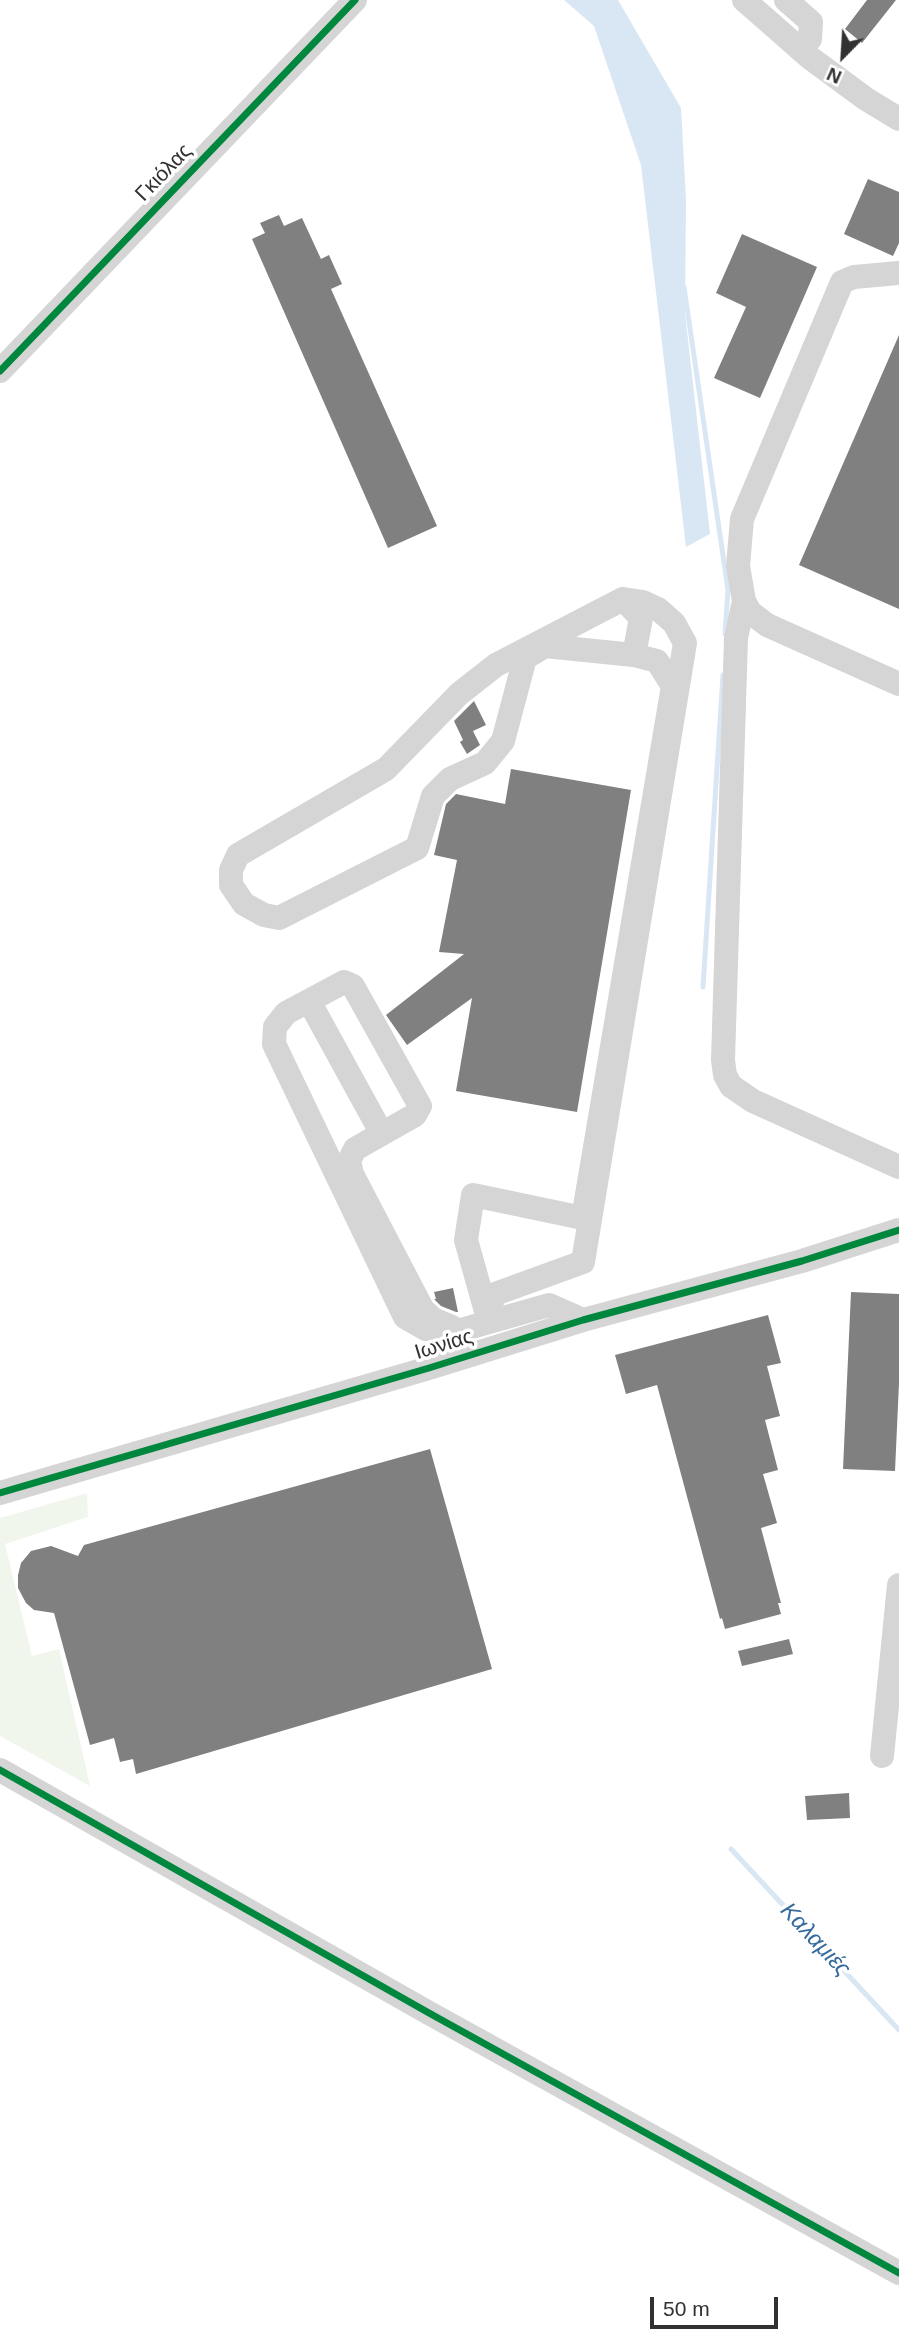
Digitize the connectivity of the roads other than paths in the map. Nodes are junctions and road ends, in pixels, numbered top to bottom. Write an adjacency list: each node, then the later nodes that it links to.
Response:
1 (355, 0): 7 (street, Γκιόλας)
2 (744, 0): 5 (street)
3 (786, 0): 4 (street)
4 (810, 39)
5 (899, 119)
6 (899, 274): 9 (street)
7 (0, 371)
8 (623, 599): 10 (street); 10 (street); 16 (street)
9 (744, 601): 11 (street); 14 (street)
10 (634, 655): 16 (street)
11 (899, 684)
12 (309, 1001): 13 (street); 13 (street); 18 (street)
13 (382, 1134): 18 (street)
14 (899, 1167)
15 (899, 1230): 17 (street, Ιωνίας)
16 (488, 1318): 17 (street); 18 (street)
17 (583, 1320): 19 (street, Ιωνίας)
18 (453, 1329): 19 (street)
19 (429, 1368): 20 (street, Ιωνίας)
20 (0, 1493)
21 (899, 1585): 22 (street)
22 (882, 1756)
23 (0, 1770): 24 (street)
24 (899, 2273)

